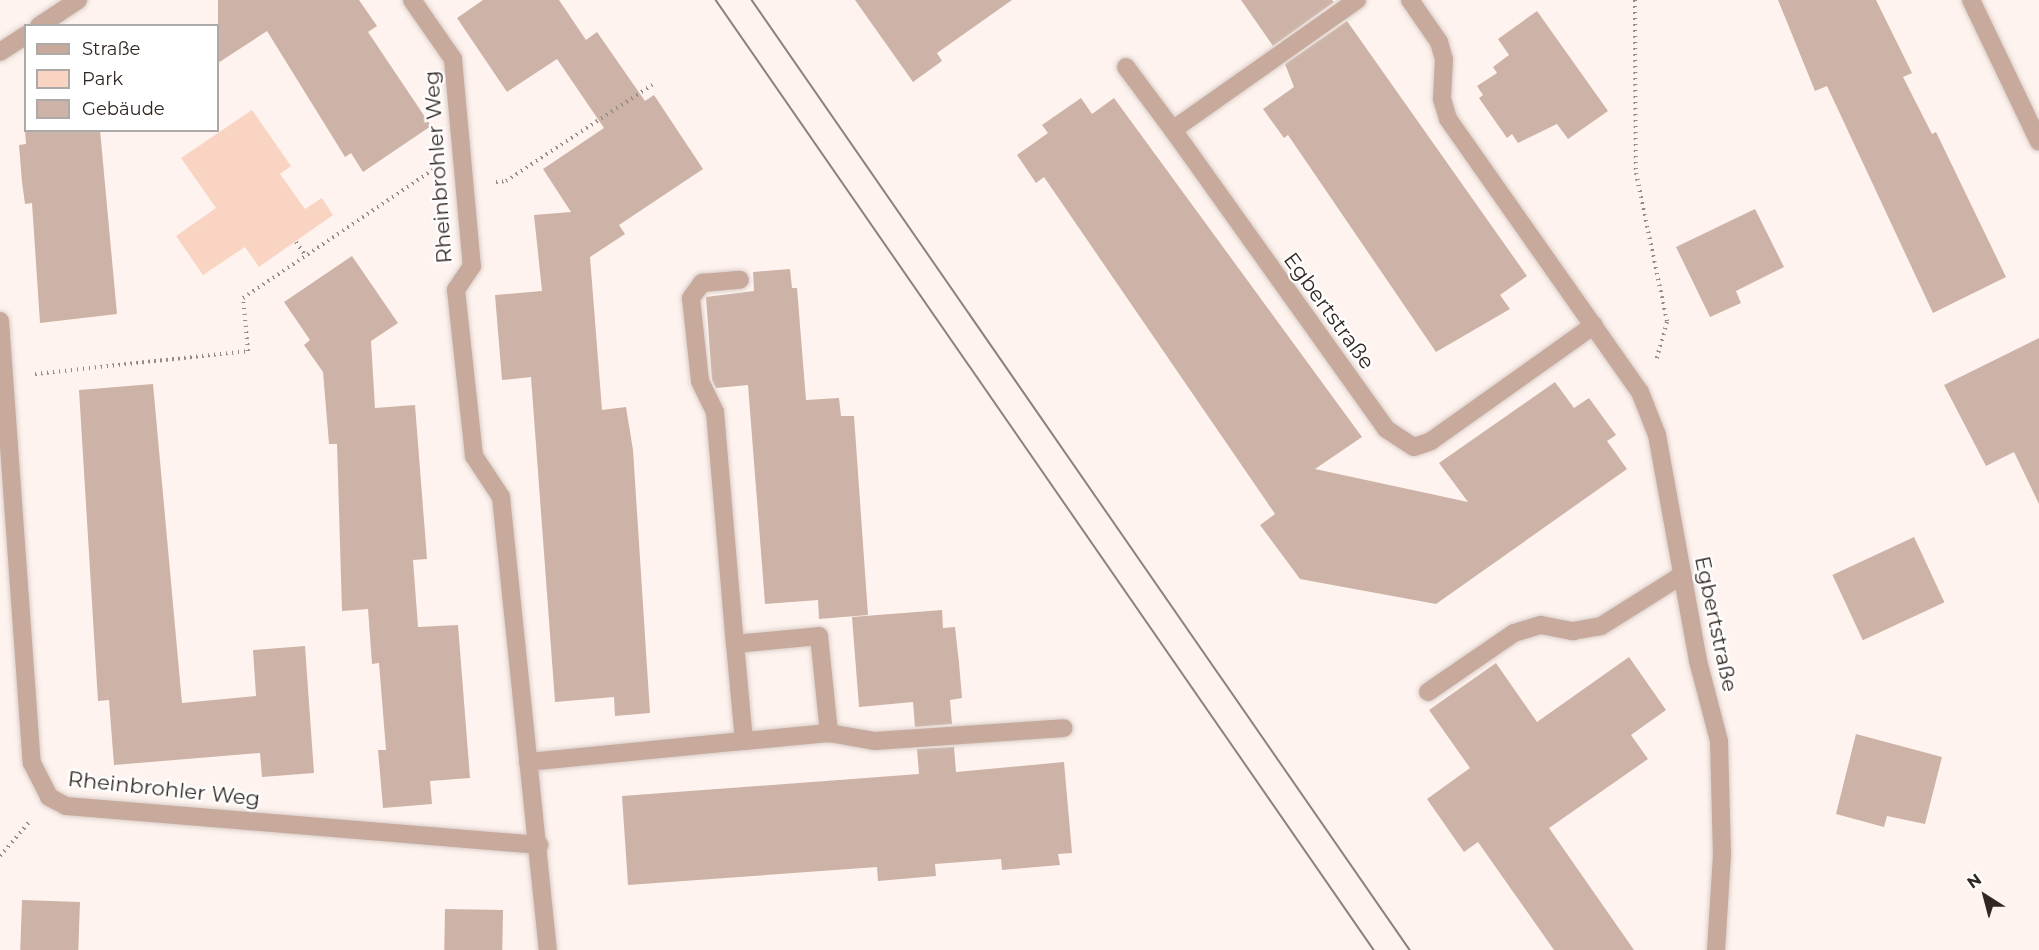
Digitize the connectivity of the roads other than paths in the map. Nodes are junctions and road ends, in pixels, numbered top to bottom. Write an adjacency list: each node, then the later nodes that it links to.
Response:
1 (78, 0): 6 (street)
2 (412, 0): 21 (street, Rheinbrohler Weg)
3 (1357, 0): 10 (street)
4 (1410, 0): 14 (street, Egbertstraße)
5 (1971, 0): 11 (street)
6 (42, 24)
7 (24, 36): 8 (street)
8 (0, 52)
9 (1126, 67): 10 (street, Egbertstraße)
10 (1173, 130): 14 (street, Egbertstraße)
11 (2039, 142)
12 (740, 280): 16 (street)
13 (0, 321): 22 (street, Rheinbrohler Weg)
14 (1594, 325): 15 (street, Egbertstraße)
15 (1682, 575): 17 (street); 24 (street, Egbertstraße)
16 (735, 644): 19 (street); 20 (street)
17 (1428, 692)
18 (1064, 728): 19 (street)
19 (829, 733): 20 (street)
20 (744, 741): 21 (street)
21 (528, 762): 22 (street, Rheinbrohler Weg)
22 (539, 845): 23 (street, Rheinbrohler Weg)
23 (548, 950)
24 (1716, 950)

